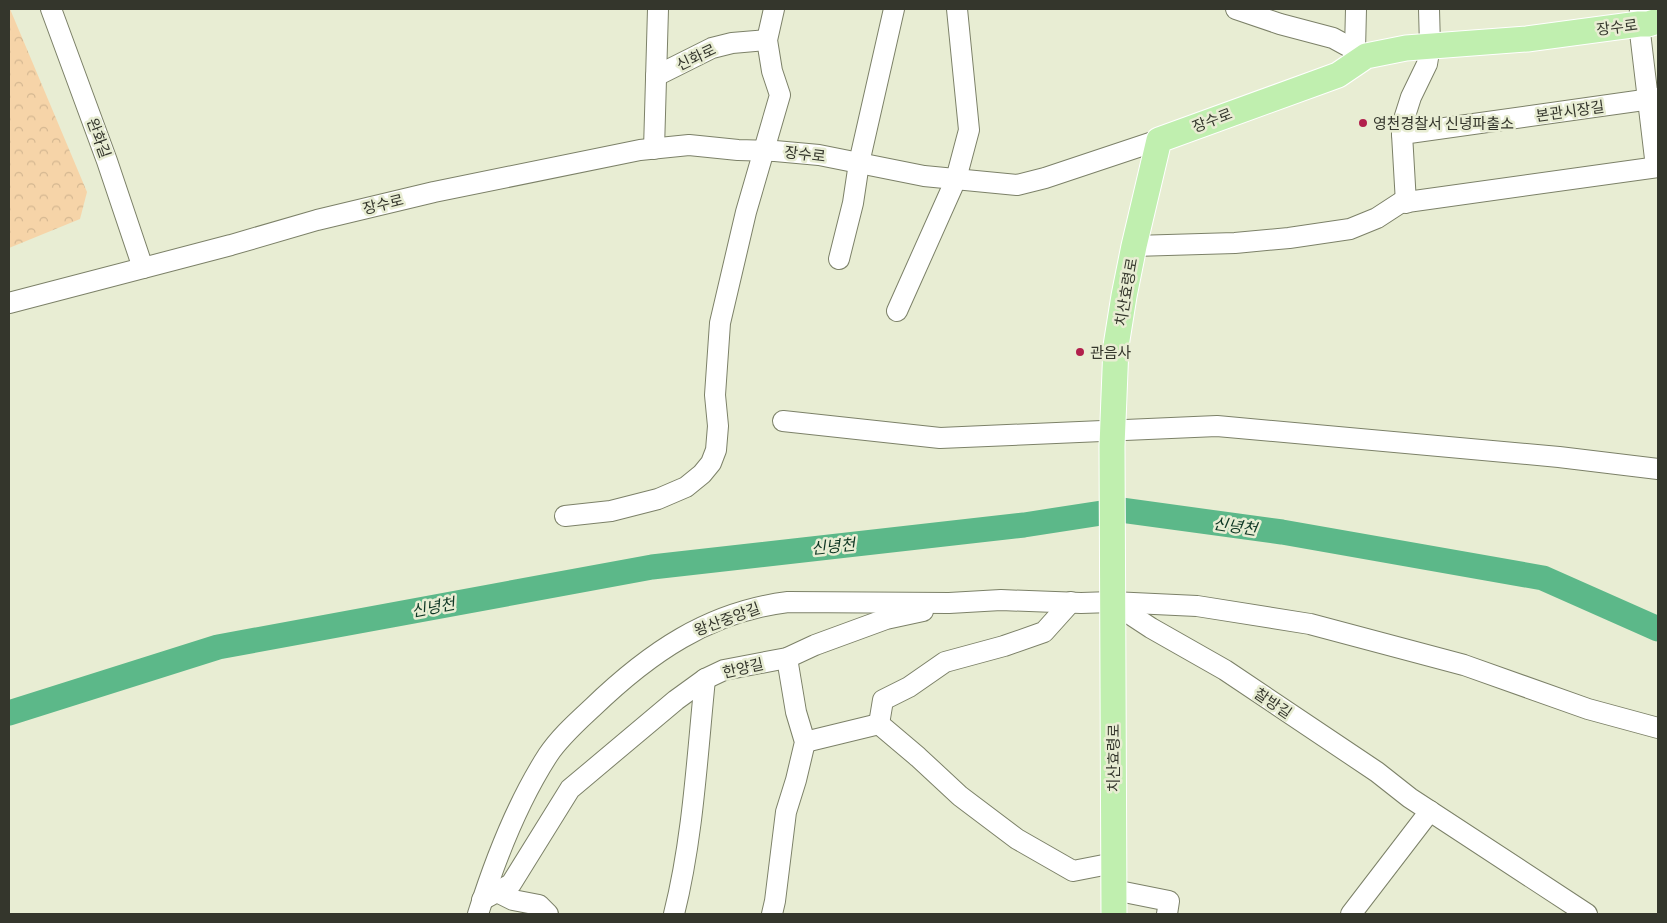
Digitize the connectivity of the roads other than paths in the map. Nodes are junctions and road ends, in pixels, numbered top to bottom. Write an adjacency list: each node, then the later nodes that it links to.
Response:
1 (51, 9): 25 (street, 완화길)
2 (658, 9): 13 (street, 신화로)
3 (774, 9): 10 (street, 장수로)
4 (894, 9): 19 (street)
5 (957, 9): 21 (street)
6 (1236, 9): 12 (street)
7 (1356, 9): 12 (street)
8 (1429, 9): 11 (street)
9 (1646, 18): 11 (main road, 장수로); 14 (street)
10 (767, 40): 13 (street, 신화로); 18 (street, 장수로)
11 (1430, 46): 12 (main road, 장수로); 15 (street)
12 (1361, 53): 16 (main road, 장수로)
13 (656, 76): 17 (street, 신화로)
14 (1653, 99): 15 (street, 본관시장길); 20 (street)
15 (1402, 134): 22 (street)
16 (1160, 140): 21 (street, 장수로); 23 (main road, 치산효령로)
17 (654, 149): 18 (street, 장수로); 25 (street, 장수로)
18 (763, 150): 19 (street, 장수로); 31 (street, 장수로)
19 (859, 163): 21 (street, 장수로); 24 (street)
20 (1657, 167): 22 (street)
21 (956, 179): 27 (street)
22 (1406, 203): 23 (street)
23 (1134, 246): 29 (main road, 치산효령로)
24 (839, 258)
25 (144, 268): 26 (street, 장수로)
26 (9, 303)
27 (897, 311)
28 (783, 421): 29 (street)
29 (1113, 438): 30 (street); 33 (main road, 치산효령로)
30 (1658, 469)
31 (565, 516)
32 (1071, 602): 33 (street, 왕산중앙길); 34 (street, 왕산중앙길); 37 (street)
33 (1112, 602): 38 (street, 왕산중앙길); 40 (street, 찰방길); 41 (main road, 치산효령로)
34 (949, 603): 35 (street, 한양길); 43 (street, 왕산중앙길)
35 (787, 658): 36 (street, 한양길); 39 (street)
36 (705, 680): 43 (street); 45 (street, 한양길)
37 (879, 724): 39 (street); 41 (street)
38 (1658, 728)
39 (805, 742): 46 (street)
40 (1430, 811): 49 (street); 50 (street, 찰방길)
41 (1114, 863): 42 (main road, 치산효령로)
42 (1114, 890): 47 (main road, 치산효령로); 48 (street)
43 (486, 902): 44 (street)
44 (548, 914)
45 (674, 914)
46 (772, 914)
47 (1114, 914)
48 (1167, 914)
49 (1350, 914)
50 (1587, 914)

